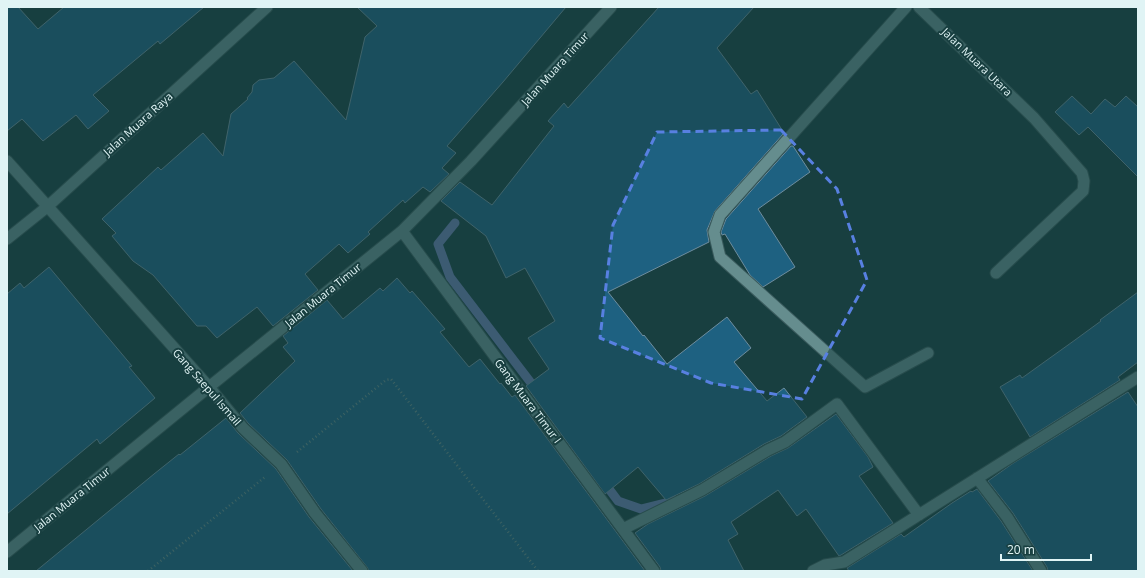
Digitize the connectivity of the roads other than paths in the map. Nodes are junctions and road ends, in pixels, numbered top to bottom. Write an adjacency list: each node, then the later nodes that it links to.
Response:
1 (267, 7): 6 (street, Jalan Muara Raya)
2 (611, 7): 7 (street, Jalan Muara Timur)
3 (906, 7): 10 (street)
4 (919, 7): 9 (street, Jalan Muara Utara)
5 (7, 161): 6 (street, Gang Saepul Ismail)
6 (47, 207): 8 (street, Jalan Muara Raya); 12 (street, Gang Saepul Ismail)
7 (402, 231): 12 (street, Jalan Muara Timur); 15 (street, Gang Muara Timur I)
8 (7, 239)
9 (996, 273)
10 (928, 353)
11 (1138, 376): 13 (street)
12 (208, 387): 16 (street, Jalan Muara Timur); 17 (street, Gang Saepul Ismail)
13 (977, 478): 14 (street); 20 (street)
14 (919, 515): 15 (street); 19 (street)
15 (623, 529): 18 (street, Gang Muara Timur I)
16 (7, 552)
17 (362, 571)
18 (654, 571)
19 (813, 571)
20 (1042, 571)

